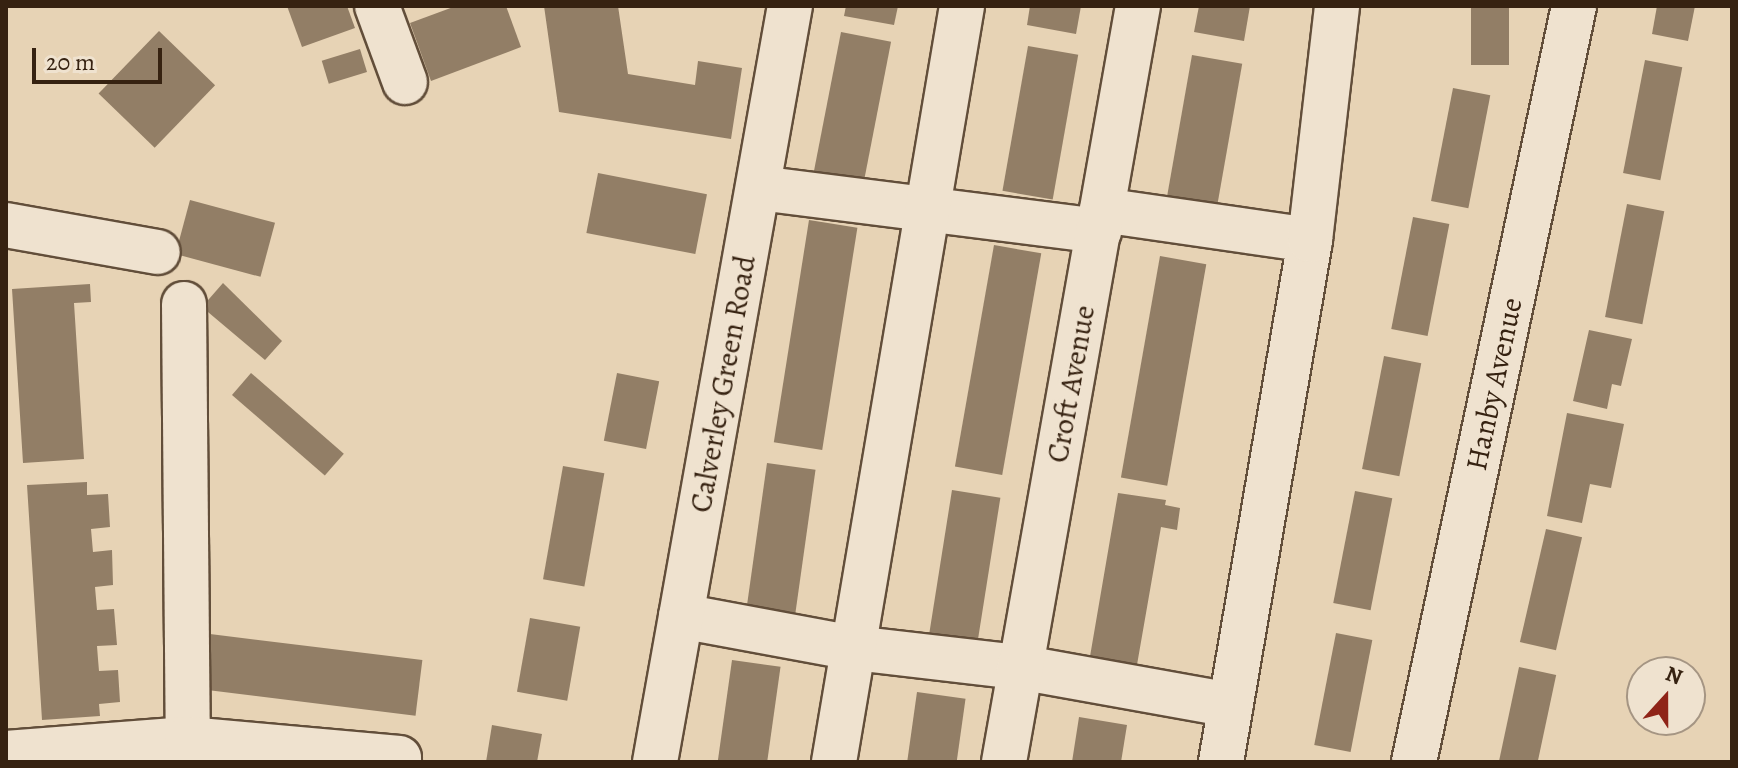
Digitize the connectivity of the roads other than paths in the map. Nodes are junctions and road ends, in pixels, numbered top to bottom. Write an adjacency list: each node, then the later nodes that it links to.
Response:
1 (377, 6): 7 (street)
2 (790, 6): 8 (street, Calverley Green Road)
3 (962, 6): 9 (street)
4 (1138, 6): 10 (street, Croft Avenue)
5 (1337, 6): 12 (street)
6 (1574, 6): 26 (street, Hanby Avenue)
7 (405, 82)
8 (759, 188): 9 (street); 15 (street, Calverley Green Road)
9 (929, 208): 10 (street); 16 (street)
10 (1100, 221): 12 (street); 17 (street, Croft Avenue)
11 (6, 225): 13 (street)
12 (1310, 240): 18 (street)
13 (158, 252)
14 (184, 304): 19 (street)
15 (681, 616): 16 (street); 22 (street, Calverley Green Road)
16 (854, 648): 17 (street); 23 (street)
17 (1019, 667): 18 (street); 24 (street, Croft Avenue)
18 (1231, 705): 25 (street)
19 (188, 751): 20 (street); 21 (street)
20 (6, 753)
21 (399, 758)
22 (655, 762)
23 (834, 762)
24 (1004, 762)
25 (1221, 762)
26 (1414, 762)

